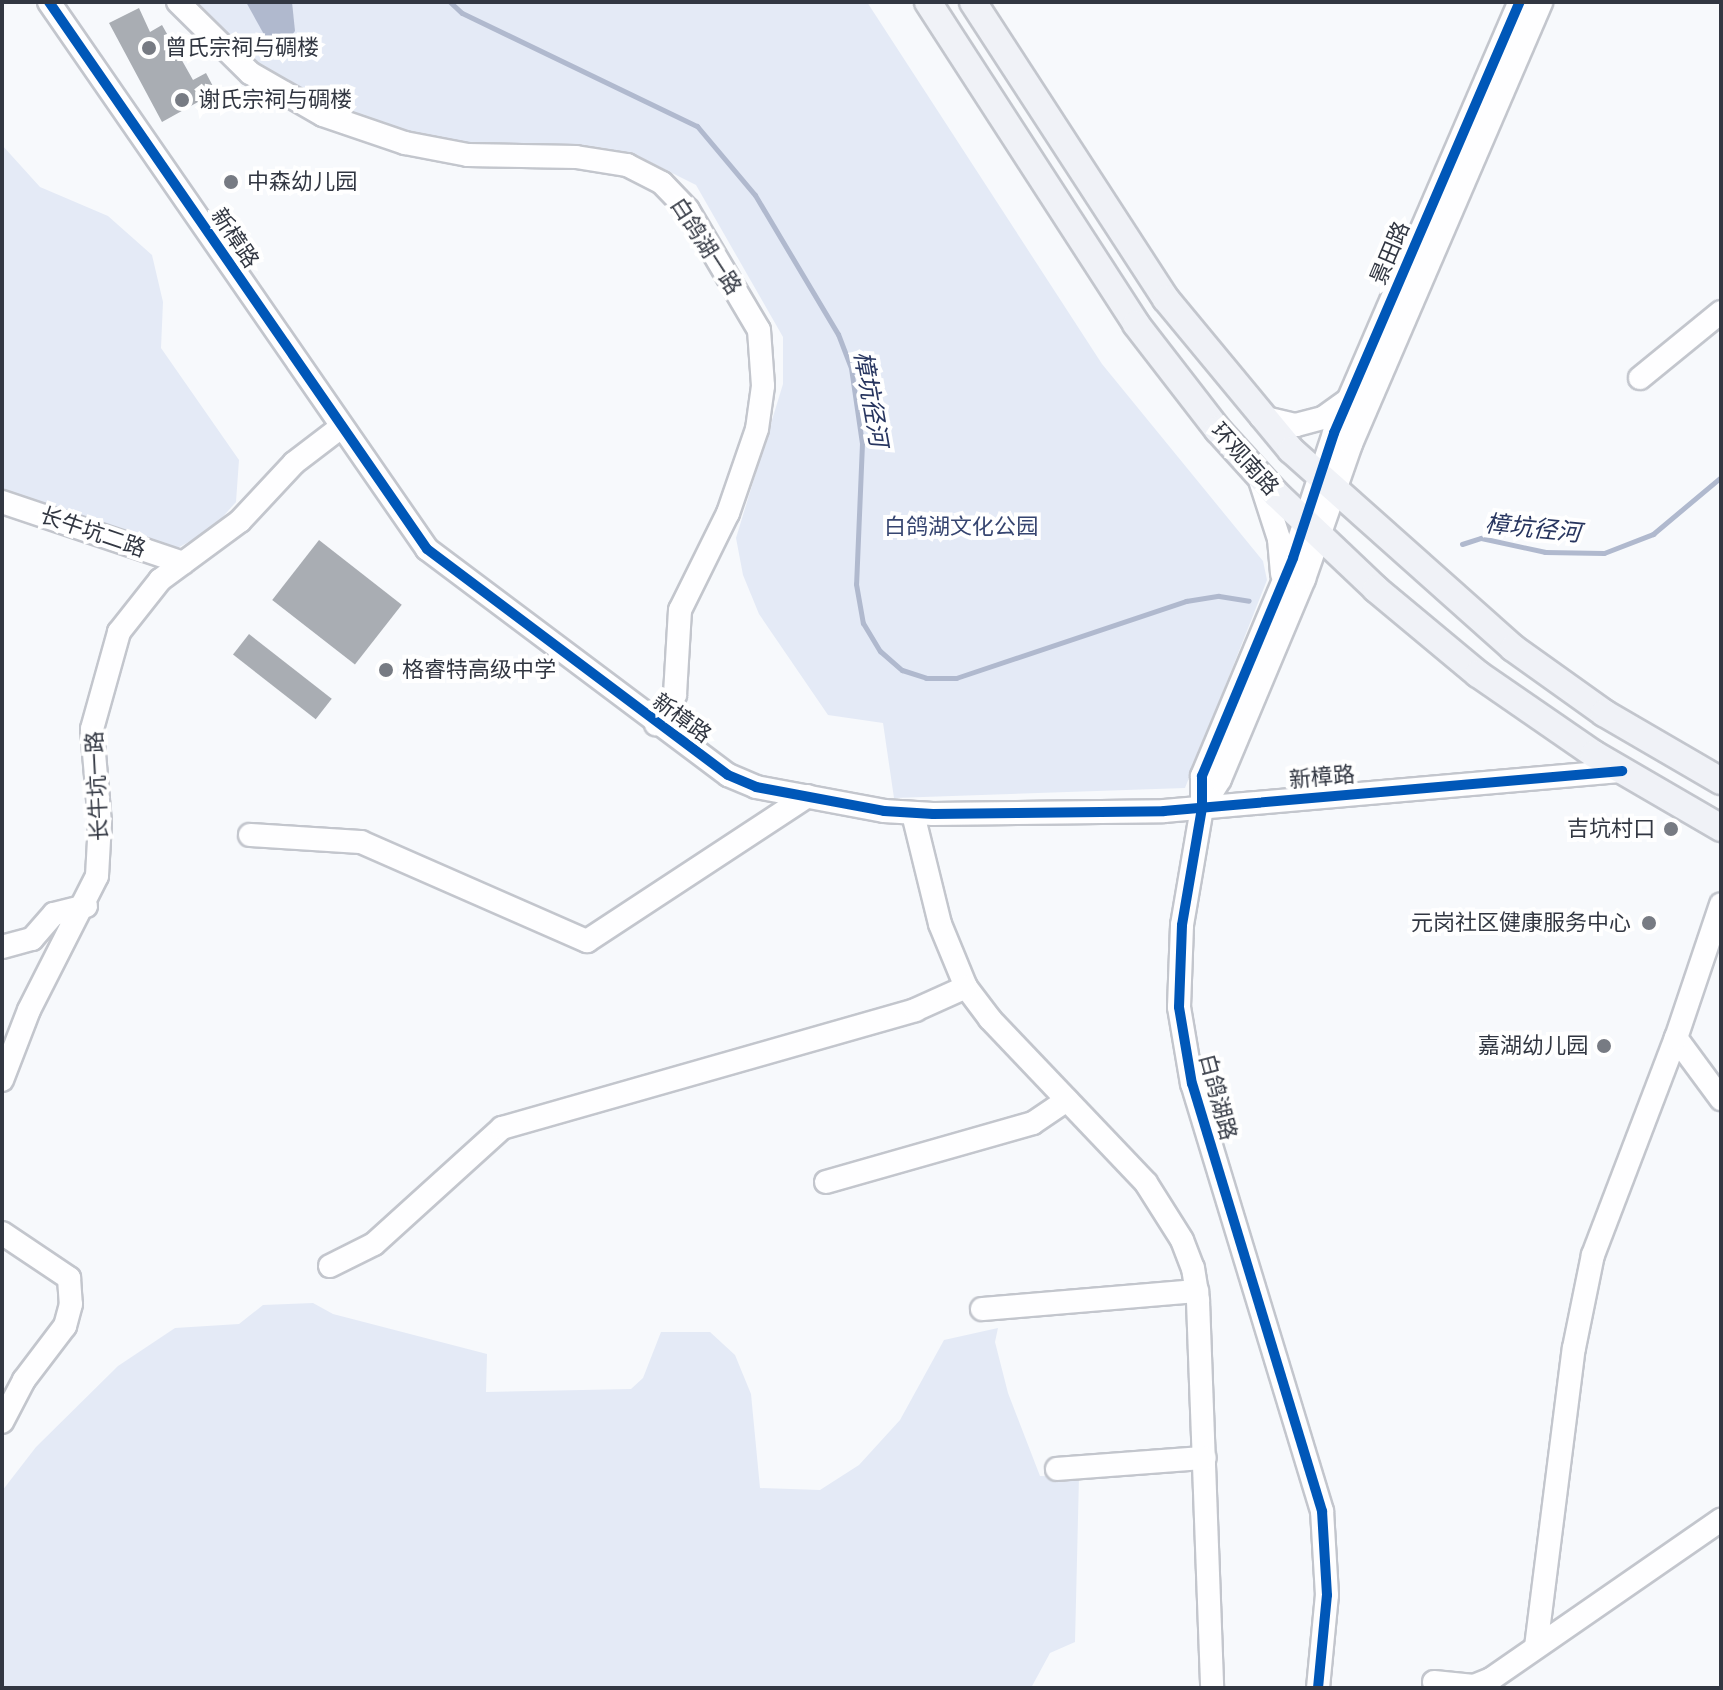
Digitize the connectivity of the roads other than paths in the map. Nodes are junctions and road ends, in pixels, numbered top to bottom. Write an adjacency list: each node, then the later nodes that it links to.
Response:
1 (178, 2): 18 (street, 白鸽湖一路)
2 (928, 2): 12 (main road, 环观南路)
3 (973, 2): 10 (main road, 环观南路)
4 (1520, 2): 9 (street, 景田路)
5 (1541, 2): 13 (street, 景田路)
6 (59, 5): 11 (street, 新樟路)
7 (1721, 312): 8 (street)
8 (1640, 378)
9 (1349, 399): 10 (street); 13 (street, 景田路)
10 (1261, 417): 13 (main road, 环观南路)
11 (340, 428): 16 (street, 长牛坑一路); 18 (street, 新樟路)
12 (1258, 475): 15 (main road, 环观南路); 17 (street)
13 (1327, 484): 15 (street, 景田路); 20 (main road, 环观南路)
14 (2, 502): 16 (street, 长牛坑二路)
15 (1312, 529): 17 (street, 白鸽湖路); 21 (main road, 环观南路); 24 (street, 白鸽湖路)
16 (183, 563): 29 (street, 长牛坑一路)
17 (1280, 589): 24 (street, 白鸽湖路)
18 (656, 724): 23 (street, 新樟路)
19 (1721, 762): 20 (street)
20 (1691, 765): 22 (main road, 环观南路)
21 (1622, 771): 24 (street, 新樟路); 26 (main road, 环观南路)
22 (1721, 781)
23 (808, 796): 25 (street, 新樟路); 27 (street)
24 (1202, 808): 25 (street, 新樟路); 48 (street, 白鸽湖路)
25 (913, 814): 31 (street)
26 (1721, 828)
27 (250, 835)
28 (1721, 904): 32 (street)
29 (86, 906): 30 (street); 33 (street, 长牛坑一路)
30 (2, 947)
31 (966, 987): 35 (street); 38 (street)
32 (1676, 1038): 34 (street); 45 (street)
33 (2, 1080)
34 (1721, 1099)
35 (1067, 1100): 36 (street); 39 (street)
36 (826, 1182)
37 (2, 1233): 41 (street)
38 (330, 1266)
39 (1197, 1291): 40 (street); 42 (street)
40 (982, 1309)
41 (2, 1422)
42 (1205, 1458): 43 (street); 47 (street)
43 (1057, 1469)
44 (1721, 1520): 45 (street)
45 (1536, 1647): 46 (street)
46 (1434, 1682)
47 (1212, 1688)
48 (1318, 1688)

